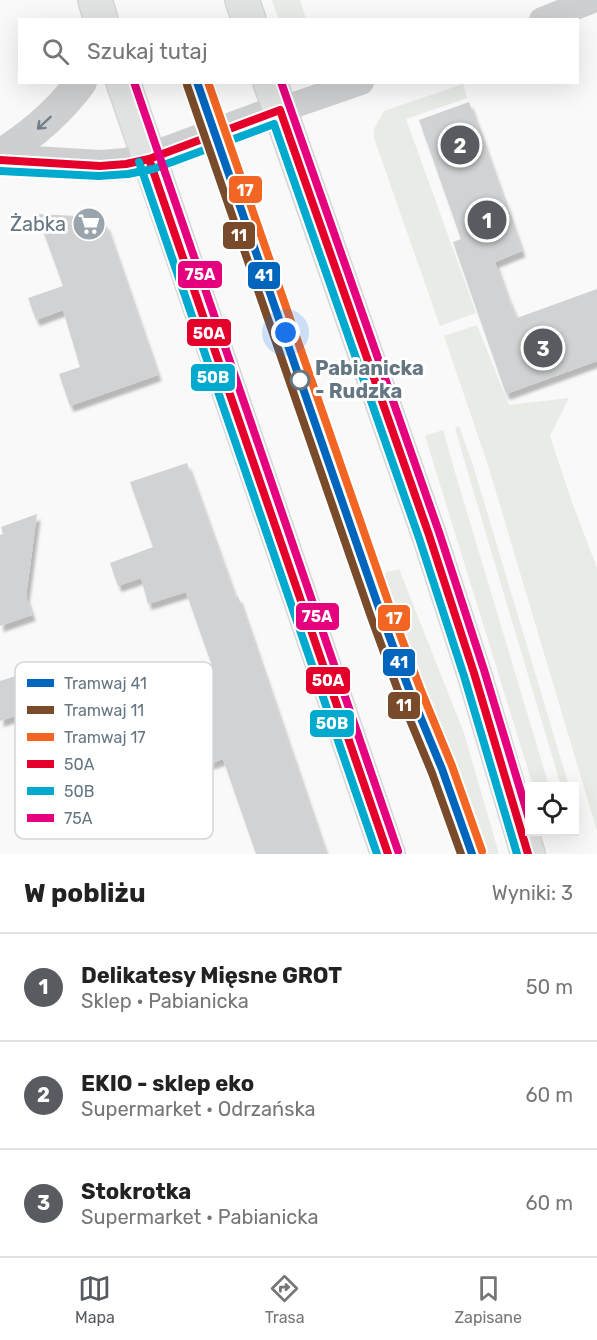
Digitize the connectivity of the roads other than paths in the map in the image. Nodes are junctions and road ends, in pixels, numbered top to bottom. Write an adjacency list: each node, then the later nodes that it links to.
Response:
1 (95, 0): 5 (main road)
2 (242, 0): 6 (main road)
3 (593, 0): 4 (street)
4 (547, 12)
5 (100, 18)
6 (248, 18)
7 (79, 84): 11 (street, one-way to 11)
8 (124, 84): 12 (main road)
9 (349, 84): 10 (street)
10 (275, 96): 12 (street); 15 (main road)
11 (0, 155)
12 (149, 159): 13 (street); 14 (main road)
13 (0, 160)
14 (388, 854)
15 (528, 854)

